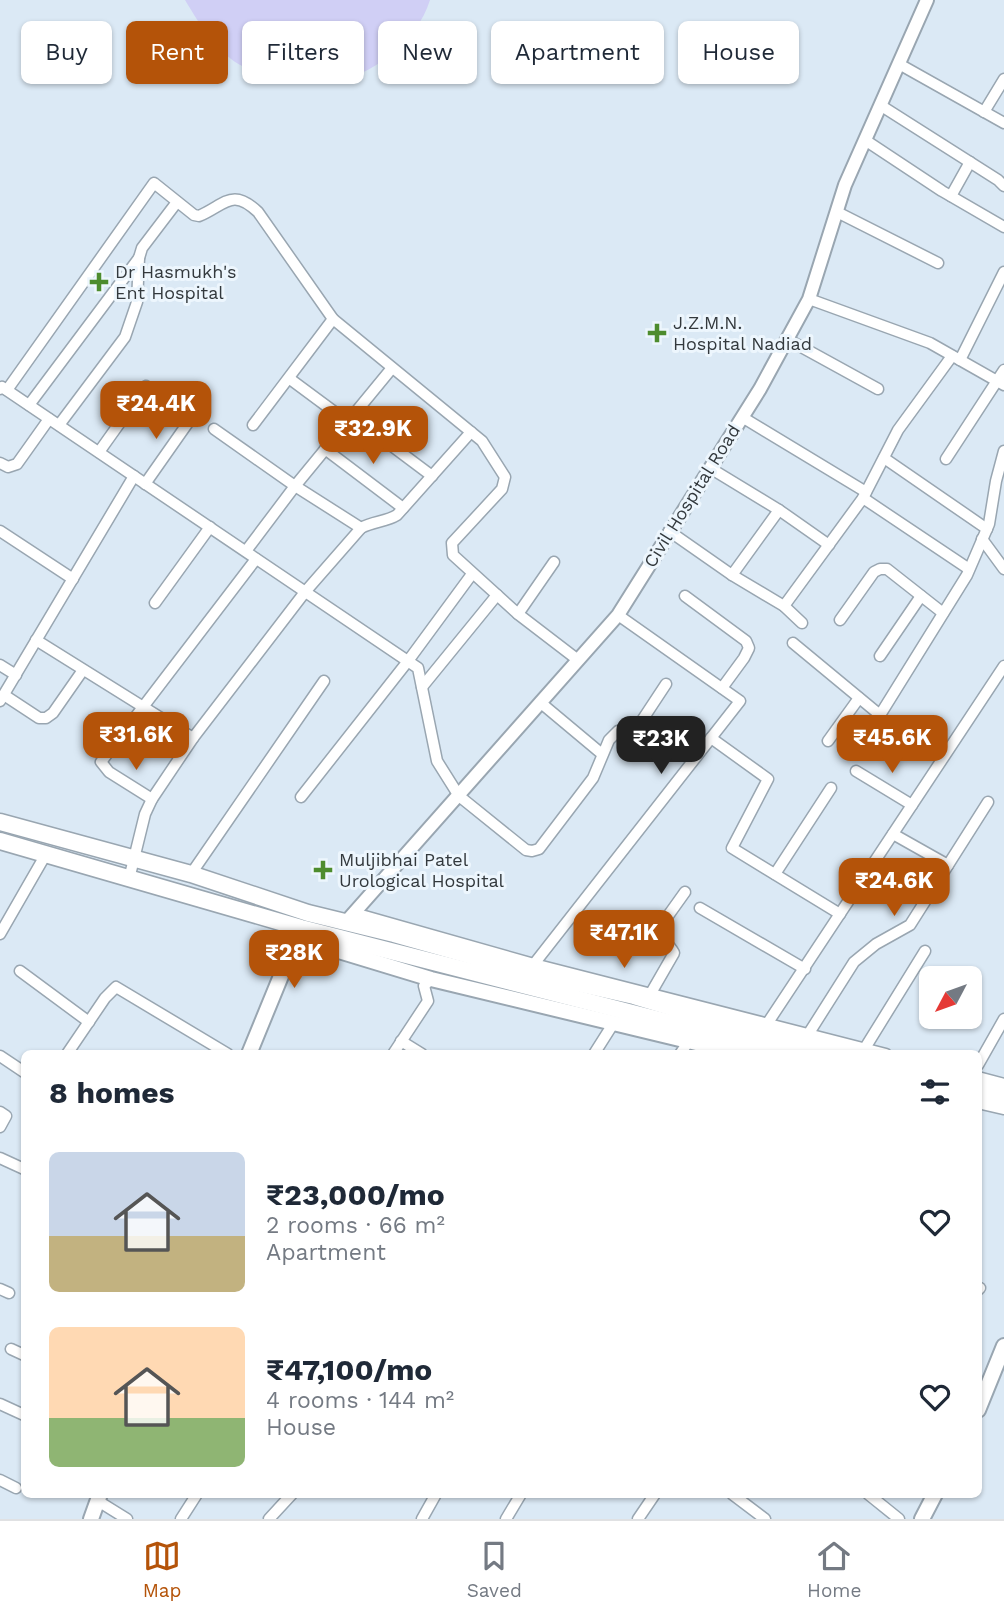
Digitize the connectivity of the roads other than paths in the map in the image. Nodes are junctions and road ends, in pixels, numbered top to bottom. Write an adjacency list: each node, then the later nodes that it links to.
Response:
1 (927, 0): 2 (street, Civil Hospital Road)
2 (899, 64): 4 (street, Civil Hospital Road); 5 (street)
3 (1004, 79): 5 (street)
4 (880, 105): 7 (street, Civil Hospital Road); 8 (street)
5 (984, 112): 6 (street)
6 (1004, 123)
7 (866, 139): 10 (street); 12 (street, Civil Hospital Road)
8 (970, 162): 9 (street); 10 (street)
9 (1004, 186)
10 (951, 197): 13 (street)
11 (177, 202): 14 (street); 18 (street); 27 (street)
12 (837, 212): 15 (street); 17 (street, Civil Hospital Road)
13 (1004, 227)
14 (139, 258): 28 (street); 33 (street)
15 (938, 263)
16 (1004, 272): 20 (street)
17 (809, 299): 19 (street, Civil Hospital Road); 20 (street)
18 (333, 319): 21 (street); 23 (street)
19 (787, 339): 26 (street); 30 (street, Civil Hospital Road)
20 (956, 358): 24 (street); 40 (street)
21 (392, 368): 32 (street); 36 (street)
22 (1004, 370): 24 (street)
23 (289, 379): 32 (street); 34 (street)
24 (1001, 384): 41 (street)
25 (146, 386): 39 (street)
26 (878, 389)
27 (3, 390): 28 (street)
28 (29, 405): 31 (street)
29 (192, 417): 46 (street)
30 (742, 417): 43 (street, Civil Hospital Road); 48 (street)
31 (49, 419): 33 (street); 42 (street)
32 (350, 419): 37 (street); 45 (street)
33 (59, 425): 39 (street)
34 (253, 425)
35 (214, 429): 47 (street)
36 (471, 432): 45 (street); 62 (street)
37 (325, 449): 47 (street); 49 (street)
38 (1004, 451): 55 (street)
39 (99, 452): 44 (street)
40 (884, 458): 48 (street); 55 (street)
41 (946, 459)
42 (0, 463)
43 (710, 468): 50 (street); 54 (street, Civil Hospital Road)
44 (134, 476): 46 (street); 64 (street)
45 (432, 476): 49 (street)
46 (145, 484): 51 (street)
47 (295, 486): 52 (street); 57 (street)
48 (864, 495): 56 (street); 60 (street)
49 (403, 508): 52 (street)
50 (779, 510): 56 (street); 63 (street)
51 (209, 527): 57 (street); 69 (street)
52 (361, 528): 65 (street)
53 (0, 531): 64 (street)
54 (670, 531): 63 (street); 73 (street, Civil Hospital Road)
55 (985, 534): 60 (street); 61 (street)
56 (829, 545): 70 (street)
57 (246, 551): 58 (street)
58 (256, 559): 65 (street); 92 (street)
59 (554, 562): 72 (street)
60 (970, 569): 71 (street)
61 (1004, 569)
62 (472, 574): 66 (street); 80 (street)
63 (732, 575): 70 (street)
64 (73, 579): 76 (street)
65 (305, 592): 80 (street); 94 (street)
66 (497, 595): 72 (street); 87 (street)
67 (685, 596): 88 (street)
68 (922, 596): 71 (street); 74 (street); 78 (street)
69 (155, 603)
70 (784, 606): 75 (street)
71 (943, 613): 90 (street)
72 (519, 614): 79 (street)
73 (618, 615): 79 (street, Civil Hospital Road); 88 (street)
74 (840, 620)
75 (802, 623)
76 (36, 640): 83 (street); 84 (street)
77 (793, 643): 90 (street)
78 (880, 656)
79 (578, 660): 91 (street, Civil Hospital Road)
80 (408, 661): 87 (street); 100 (street)
81 (0, 665): 84 (street)
82 (1004, 666): 103 (street)
83 (83, 670): 89 (street); 92 (street)
84 (16, 675): 89 (street)
85 (324, 681): 110 (street)
86 (666, 684): 96 (street)
87 (422, 687): 99 (street)
88 (722, 688): 93 (street)
89 (2, 698)
90 (859, 698): 95 (street)
91 (541, 703): 96 (street); 99 (street, Civil Hospital Road)
92 (143, 706): 94 (street); 101 (street)
93 (711, 737): 111 (street); 120 (street)
94 (193, 738): 101 (street)
95 (828, 741)
96 (602, 754): 99 (street)
97 (856, 771): 103 (street)
98 (831, 789): 111 (street)
99 (459, 796): 116 (street, Civil Hospital Road)
100 (301, 797)
101 (152, 799): 108 (street)
102 (988, 802): 109 (street)
103 (912, 805): 105 (street)
104 (0, 822): 108 (main road)
105 (893, 834): 109 (street); 115 (street)
106 (0, 841): 107 (main road)
107 (46, 854): 112 (main road); 118 (street)
108 (135, 860): 110 (main road); 112 (street)
109 (948, 866): 129 (street)
110 (191, 874): 117 (main road)
111 (775, 874): 115 (street)
112 (129, 879): 117 (main road)
113 (685, 892): 124 (street)
114 (700, 908): 121 (street)
115 (840, 914): 121 (street)
116 (349, 918): 117 (main road); 120 (street); 141 (main road)
117 (302, 926): 123 (main road); 134 (main road); 140 (main road)
118 (0, 934)
119 (925, 951): 143 (street)
120 (534, 964): 124 (street)
121 (805, 970): 128 (street)
122 (20, 971): 126 (street)
123 (430, 979): 127 (main road); 130 (street)
124 (651, 993): 128 (street)
125 (1004, 1019): 145 (street)
126 (89, 1022): 132 (street); 133 (street)
127 (613, 1024): 131 (main road); 137 (street)
128 (767, 1024): 129 (street)
129 (809, 1033): 142 (street)
130 (401, 1041): 135 (street); 136 (street)
131 (689, 1041): 138 (street); 139 (main road)
132 (70, 1050)
133 (221, 1050)
134 (251, 1050)
135 (395, 1050)
136 (416, 1050)
137 (597, 1050)
138 (683, 1050)
139 (726, 1050)
140 (776, 1050)
141 (853, 1050)
142 (856, 1050)
143 (860, 1050)
144 (0, 1056): 146 (street)
145 (982, 1058)
146 (21, 1070)
147 (982, 1078): 148 (street)
148 (1004, 1084)
149 (982, 1087): 150 (main road)
150 (1004, 1093)
151 (982, 1101): 152 (main road)
152 (1004, 1106)
153 (982, 1108): 155 (main road)
154 (0, 1112): 156 (street)
155 (1004, 1113)
156 (0, 1127)
157 (0, 1158): 158 (street)
158 (21, 1168)
159 (1004, 1346): 162 (main road)
160 (10, 1349): 161 (street)
161 (21, 1354)
162 (982, 1398)
163 (0, 1404): 164 (street)
164 (21, 1414)
165 (0, 1480): 166 (street)
166 (16, 1488)
167 (99, 1498): 178 (main road)
168 (100, 1498): 179 (street)
169 (194, 1498): 180 (street)
170 (288, 1498): 177 (street)
171 (434, 1498): 181 (street)
172 (519, 1498): 182 (street)
173 (652, 1498): 183 (street)
174 (737, 1498): 184 (street)
175 (873, 1498): 185 (street)
176 (933, 1498): 186 (main road)
177 (271, 1518)
178 (91, 1519)
179 (127, 1519)
180 (181, 1519)
181 (422, 1519)
182 (506, 1519)
183 (638, 1519)
184 (765, 1519)
185 (899, 1519)
186 (922, 1519)

